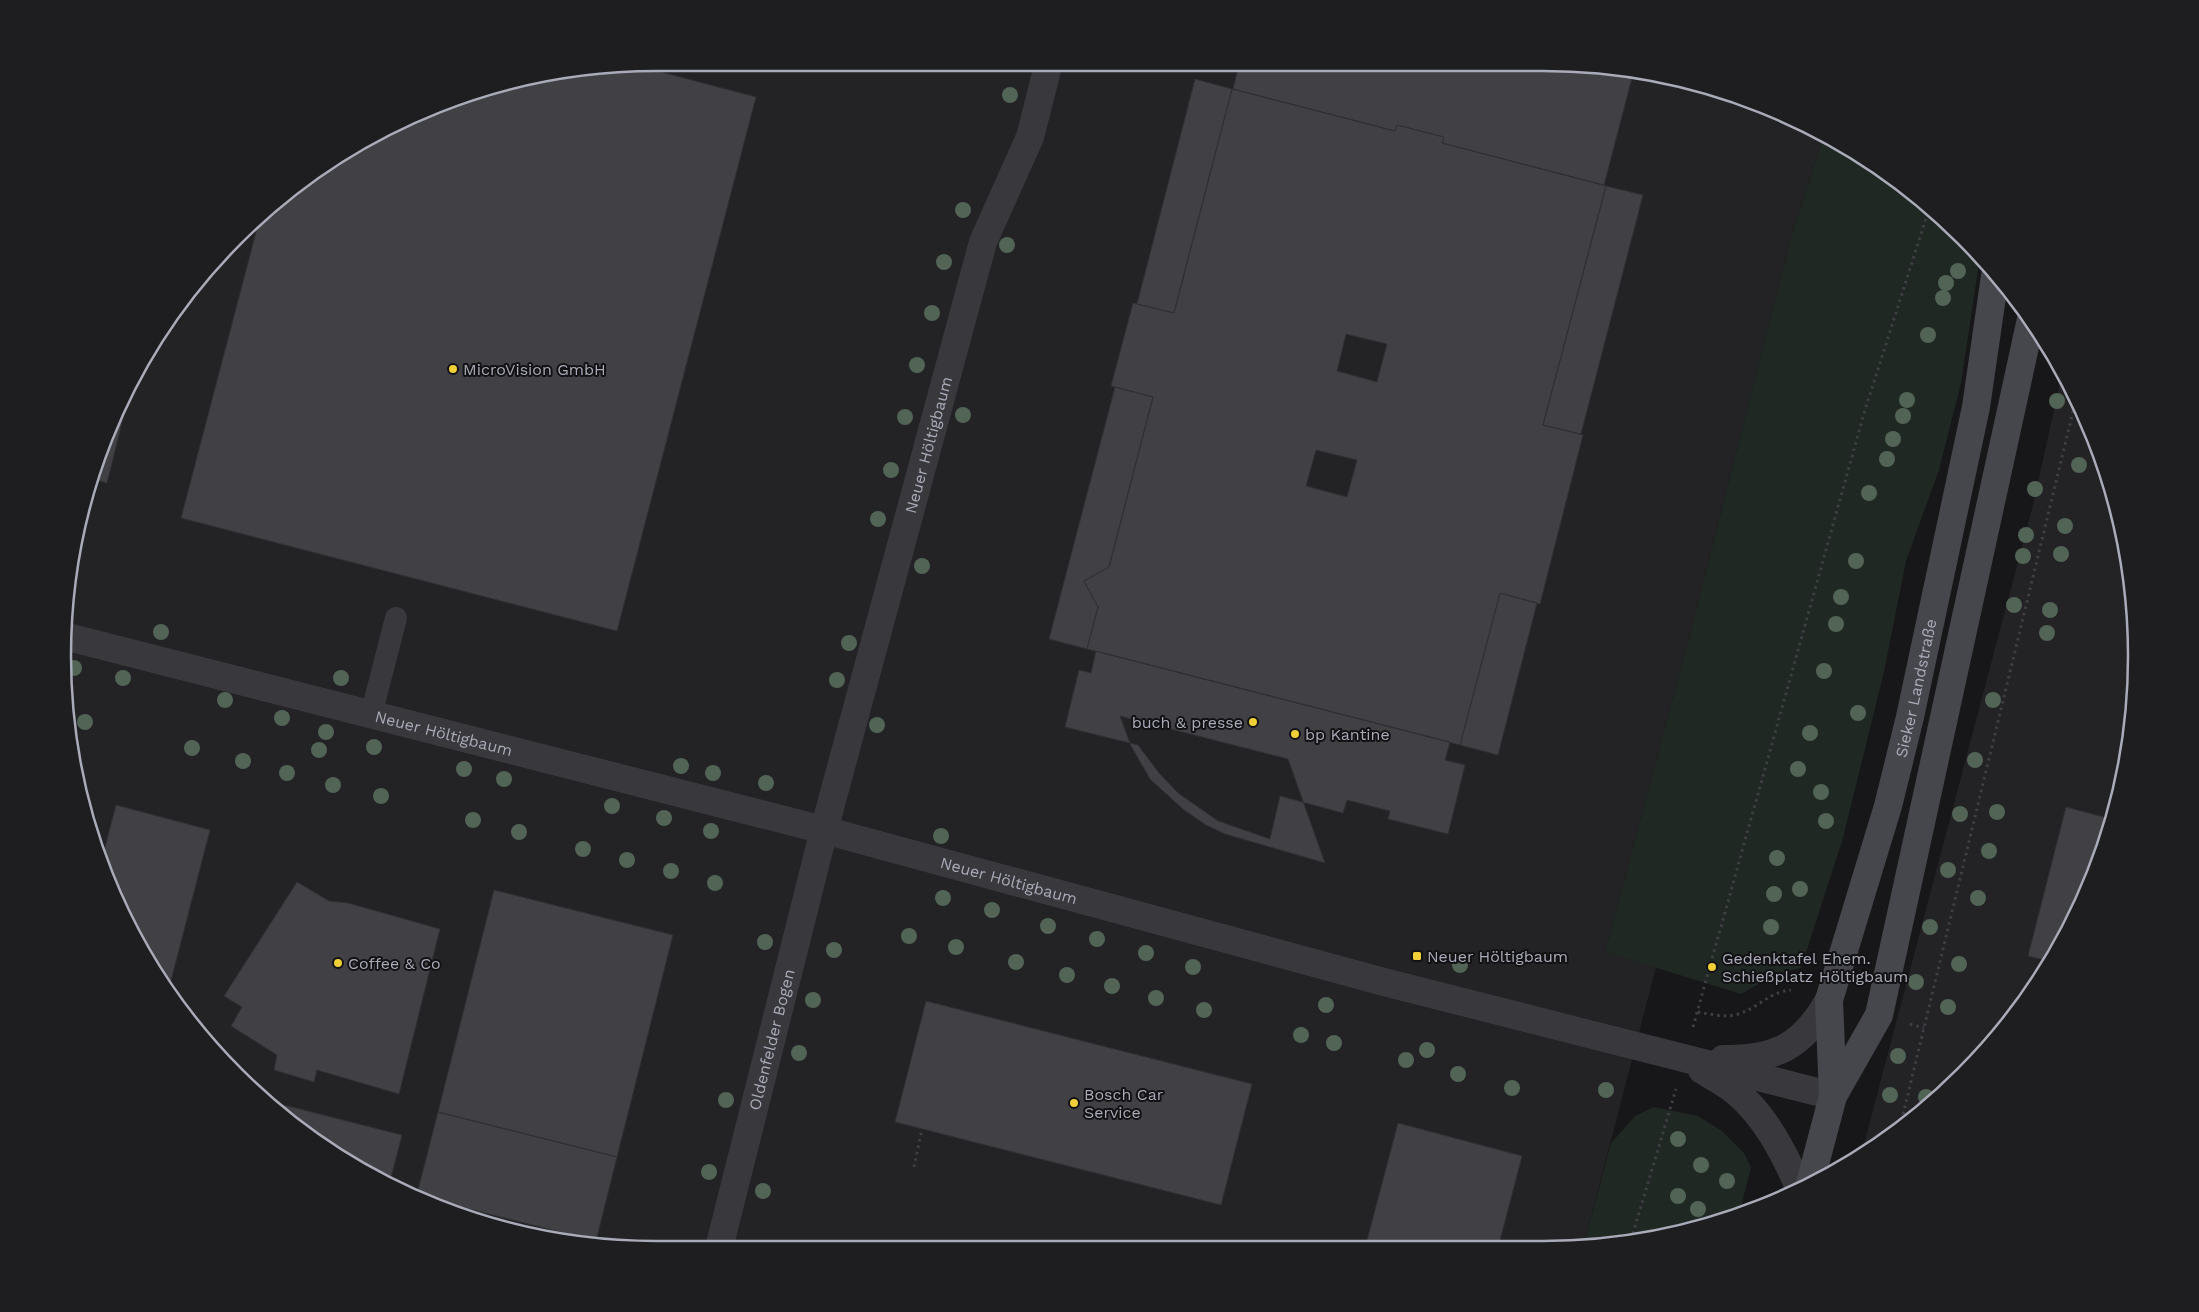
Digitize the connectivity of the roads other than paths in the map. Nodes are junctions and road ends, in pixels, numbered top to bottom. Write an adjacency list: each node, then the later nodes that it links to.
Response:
1 (1047, 71): 7 (street, Neuer Höltigbaum)
2 (1994, 284): 8 (main road, Sieker Landstraße)
3 (2029, 330): 10 (main road, Sieker Landstraße)
4 (396, 618): 6 (lane)
5 (72, 638): 6 (street, Neuer Höltigbaum)
6 (371, 715): 7 (street, Neuer Höltigbaum)
7 (824, 830): 9 (street, Neuer Höltigbaum); 13 (street, Oldenfelder Bogen)
8 (1829, 1000): 9 (street); 10 (main road, Sieker Landstraße)
9 (1684, 1058): 10 (street, Neuer Höltigbaum); 12 (street)
10 (1833, 1096): 11 (main road, Sieker Landstraße)
11 (1812, 1175)
12 (1797, 1182)
13 (721, 1241)

